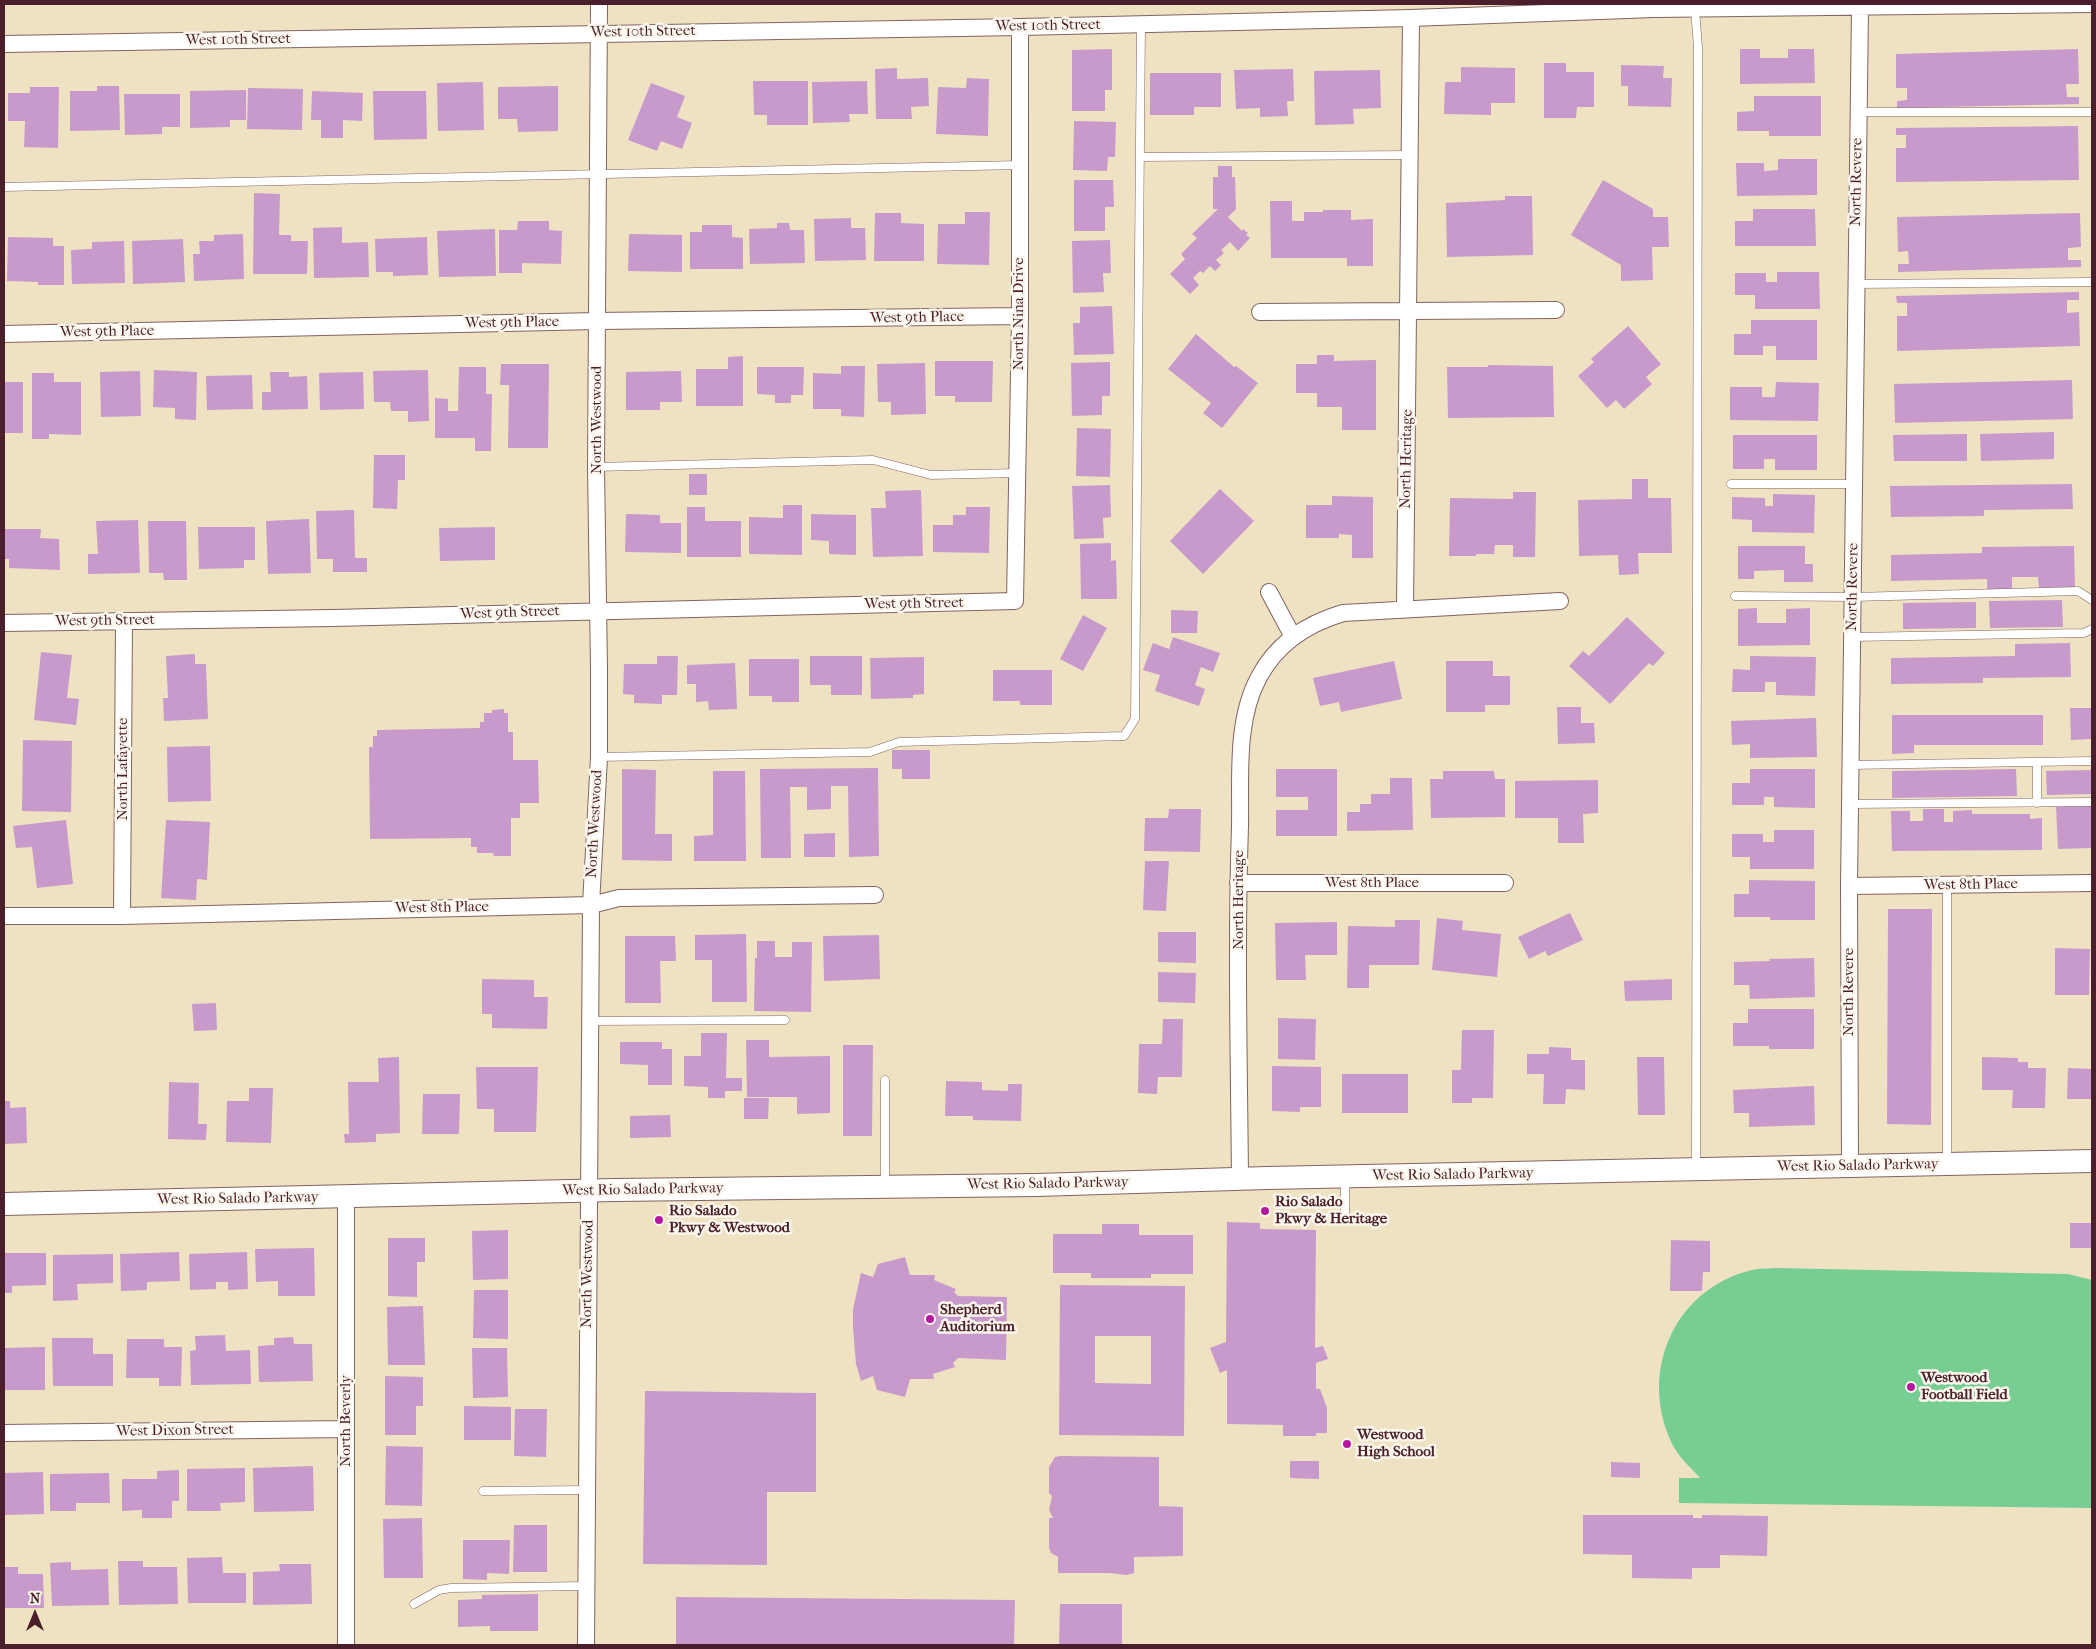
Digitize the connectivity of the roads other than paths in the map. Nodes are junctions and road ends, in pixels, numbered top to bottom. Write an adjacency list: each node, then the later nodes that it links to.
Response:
1 (599, 4): 9 (street, North Westwood)
2 (2092, 4): 4 (street, West 10th Street)
3 (1551, 8): 5 (street, West 10th Street); 6 (street, West 10th Street)
4 (1860, 8): 5 (street, West 10th Street); 11 (street, North Revere)
5 (1695, 9): 65 (lane)
6 (1411, 18): 7 (street, West 10th Street); 13 (street, North Heritage)
7 (1141, 24): 8 (street, West 10th Street); 14 (lane)
8 (1020, 26): 9 (street, West 10th Street); 15 (street, North Nina Drive)
9 (597, 32): 10 (street, West 10th Street); 16 (street, North Westwood)
10 (4, 44)
11 (1858, 112): 12 (lane); 19 (street, North Revere)
12 (2092, 112)
13 (1410, 156): 14 (lane); 20 (street, North Heritage)
14 (1140, 157): 43 (lane)
15 (1020, 165): 16 (lane); 23 (street, North Nina Drive)
16 (598, 174): 17 (lane); 24 (street, North Westwood)
17 (4, 187)
18 (2092, 282): 19 (lane)
19 (1856, 284): 29 (street, North Revere)
20 (1409, 310): 21 (street); 22 (street); 36 (street, North Heritage)
21 (1556, 310)
22 (1260, 312)
23 (1020, 316): 24 (street, West 9th Place); 27 (street, North Nina Drive)
24 (597, 321): 25 (street, West 9th Place); 26 (street, North Westwood)
25 (4, 334)
26 (596, 467): 27 (lane); 37 (street, North Westwood)
27 (1017, 473): 34 (street, North Nina Drive)
28 (1731, 484): 29 (lane)
29 (1854, 484): 32 (street, North Revere)
30 (1269, 592): 41 (street)
31 (1735, 596): 32 (lane)
32 (1853, 597): 33 (lane); 42 (street, North Revere)
33 (2092, 600)
34 (1015, 601): 37 (street, West 9th Street)
35 (1560, 601): 36 (street, North Heritage)
36 (1405, 608): 41 (street, North Heritage)
37 (600, 611): 38 (street, West 9th Street); 43 (street, North Westwood)
38 (124, 621): 39 (street, West 9th Street); 58 (street, North Lafayette)
39 (4, 623)
40 (2092, 629): 42 (lane)
41 (1292, 636): 50 (street, North Heritage)
42 (1852, 637): 46 (street, North Revere)
43 (599, 757): 56 (street, North Westwood)
44 (2092, 761): 45 (lane)
45 (2037, 762): 46 (lane); 48 (lane)
46 (1850, 765): 49 (street, North Revere)
47 (2092, 802): 48 (lane)
48 (2037, 803): 49 (lane)
49 (1850, 804): 54 (street, North Revere)
50 (1238, 883): 51 (street, West 8th Place); 67 (street, North Heritage)
51 (1505, 883)
52 (2092, 883): 53 (street, West 8th Place)
53 (1947, 885): 54 (street, West 8th Place); 63 (lane)
54 (1849, 886): 64 (street, North Revere)
55 (875, 895): 56 (street, West 8th Place)
56 (592, 905): 58 (street, West 8th Place); 60 (street, North Westwood)
57 (7, 916): 58 (street, West 8th Place)
58 (122, 916)
59 (785, 1020): 60 (lane)
60 (590, 1021): 69 (street, North Westwood)
61 (885, 1080): 68 (lane)
62 (2092, 1161): 63 (main road, West Rio Salado Parkway)
63 (1947, 1164): 64 (main road, West Rio Salado Parkway)
64 (1850, 1166): 65 (main road, West Rio Salado Parkway)
65 (1696, 1170): 66 (main road, West Rio Salado Parkway)
66 (1346, 1177): 67 (main road, West Rio Salado Parkway); 72 (lane)
67 (1240, 1179): 68 (main road, West Rio Salado Parkway)
68 (884, 1187): 69 (main road, West Rio Salado Parkway)
69 (589, 1191): 70 (main road, West Rio Salado Parkway); 75 (street, North Westwood)
70 (346, 1197): 71 (main road, West Rio Salado Parkway); 73 (street, North Beverly)
71 (4, 1204)
72 (1346, 1215)
73 (346, 1429): 74 (street, West Dixon Street); 79 (street, North Beverly)
74 (4, 1433)
75 (587, 1490): 76 (lane); 77 (street, North Westwood)
76 (483, 1491)
77 (586, 1586): 78 (lane); 80 (street, North Westwood)
78 (414, 1604)
79 (346, 1645)
80 (586, 1645)

